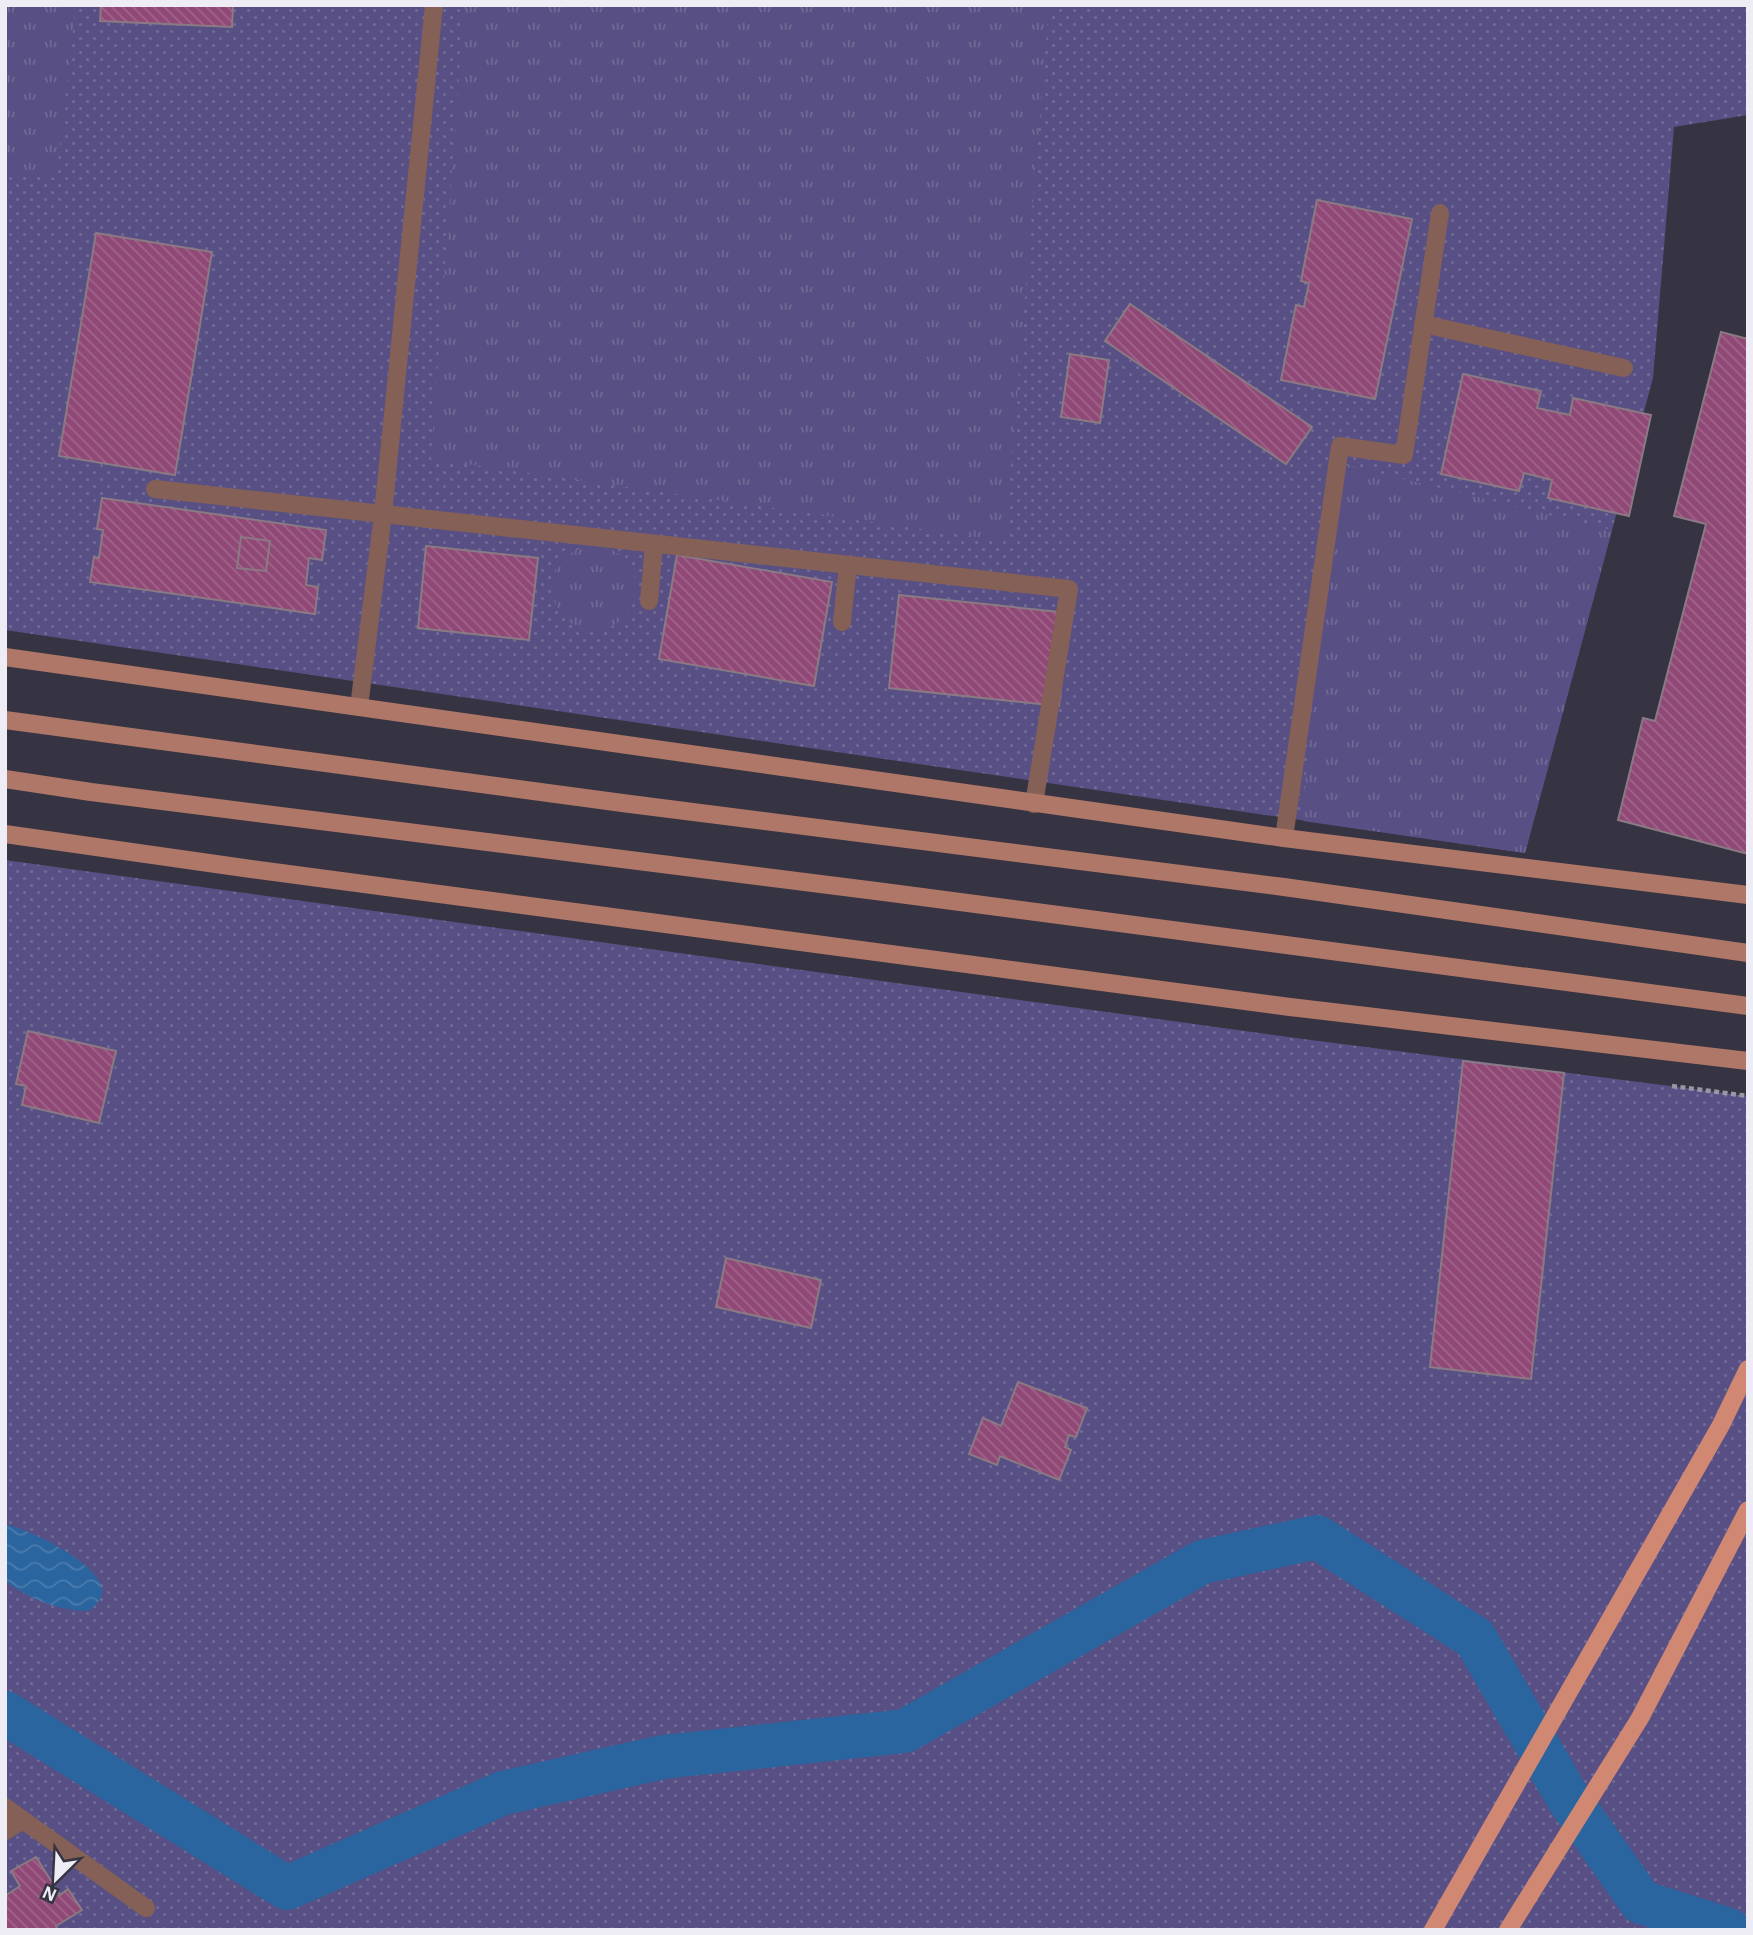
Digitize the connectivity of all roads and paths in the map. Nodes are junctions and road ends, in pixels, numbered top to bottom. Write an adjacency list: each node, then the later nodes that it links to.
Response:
1 (434, 5): 6 (street)
2 (1440, 213): 3 (street)
3 (1423, 324): 4 (street); 17 (street)
4 (1625, 368)
5 (155, 489): 6 (street)
6 (383, 514): 7 (street); 12 (street)
7 (654, 544): 8 (street); 9 (street)
8 (848, 565): 10 (street); 15 (street)
9 (649, 601)
10 (842, 622)
11 (5, 657): 12 (main road)
12 (359, 707): 15 (main road)
13 (5, 720): 19 (main road)
14 (5, 779): 20 (main road)
15 (1034, 804): 17 (main road)
16 (5, 834): 21 (main road)
17 (1284, 838): 18 (main road)
18 (1748, 895)
19 (1748, 953)
20 (1748, 1006)
21 (1748, 1061)
22 (1748, 1369): 28 (main road)
23 (1748, 1510): 29 (main road)
24 (5, 1807): 25 (street)
25 (23, 1820): 26 (street); 27 (street)
26 (5, 1831)
27 (145, 1908)
28 (1433, 1930)
29 (1508, 1930)

